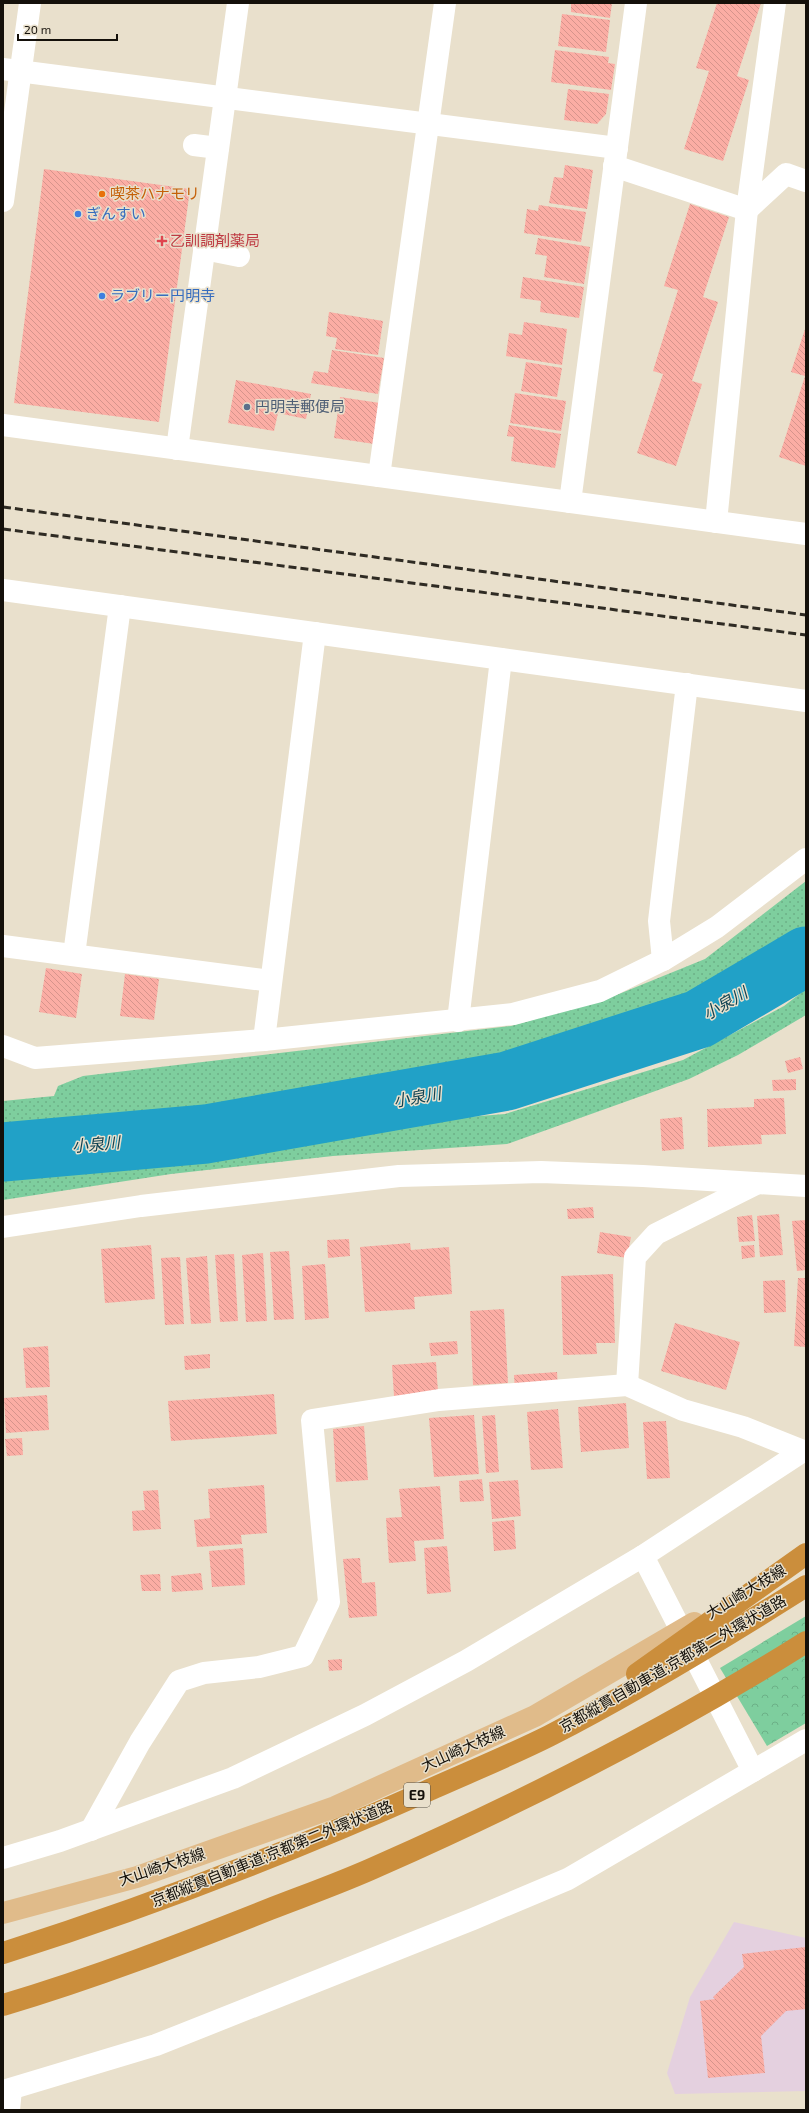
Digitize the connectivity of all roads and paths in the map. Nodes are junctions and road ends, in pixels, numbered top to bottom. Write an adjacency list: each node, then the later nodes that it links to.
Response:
1 (30, 3): 6 (street)
2 (238, 3): 7 (street)
3 (445, 3): 8 (street)
4 (636, 3): 11 (street)
5 (776, 3): 14 (street)
6 (12, 70): 7 (street); 13 (street)
7 (225, 98): 8 (street); 10 (street)
8 (428, 124): 11 (street); 19 (street)
9 (194, 145): 10 (street)
10 (218, 148): 15 (street)
11 (615, 157): 14 (street); 20 (street)
12 (806, 180): 14 (street)
13 (3, 201)
14 (748, 210): 21 (street)
15 (204, 249): 16 (street); 18 (street)
16 (239, 256)
17 (3, 425): 18 (street)
18 (177, 448): 19 (street)
19 (379, 476): 20 (street)
20 (570, 502): 21 (street)
21 (716, 522): 22 (street)
22 (806, 534)
23 (3, 590): 24 (street)
24 (120, 606): 25 (street); 31 (street)
25 (315, 633): 26 (street); 33 (street)
26 (501, 659): 27 (street); 34 (street)
27 (687, 684): 28 (street); 32 (street)
28 (806, 701)
29 (806, 859): 32 (street)
30 (3, 946): 31 (street)
31 (74, 955): 33 (street)
32 (663, 960): 34 (street)
33 (271, 981): 35 (street)
34 (458, 1021): 35 (street)
35 (264, 1040): 36 (street)
36 (3, 1046)
37 (757, 1183): 38 (street); 39 (street); 40 (street)
38 (806, 1186)
39 (3, 1227)
40 (627, 1385): 41 (street); 51 (street)
41 (643, 1556): 44 (street); 51 (street)
42 (806, 1556): 44 (main road, 大山崎大枝線); 48 (highway)
43 (806, 1586): 48 (highway, 京都縦貫自動車道;京都第二外環状道路 / E9)
44 (681, 1631): 50 (street); 53 (main road, 大山崎大枝線)
45 (806, 1642): 47 (highway)
46 (806, 1651): 47 (highway)
47 (748, 1678): 55 (highway)
48 (548, 1737): 54 (highway, 京都縦貫自動車道;京都第二外環状道路 / E9)
49 (806, 1740): 50 (street)
50 (753, 1771): 56 (street)
51 (91, 1830): 52 (street)
52 (3, 1858)
53 (3, 1913)
54 (3, 1953)
55 (3, 2004)
56 (7, 2090): 57 (street)
57 (9, 2110)

